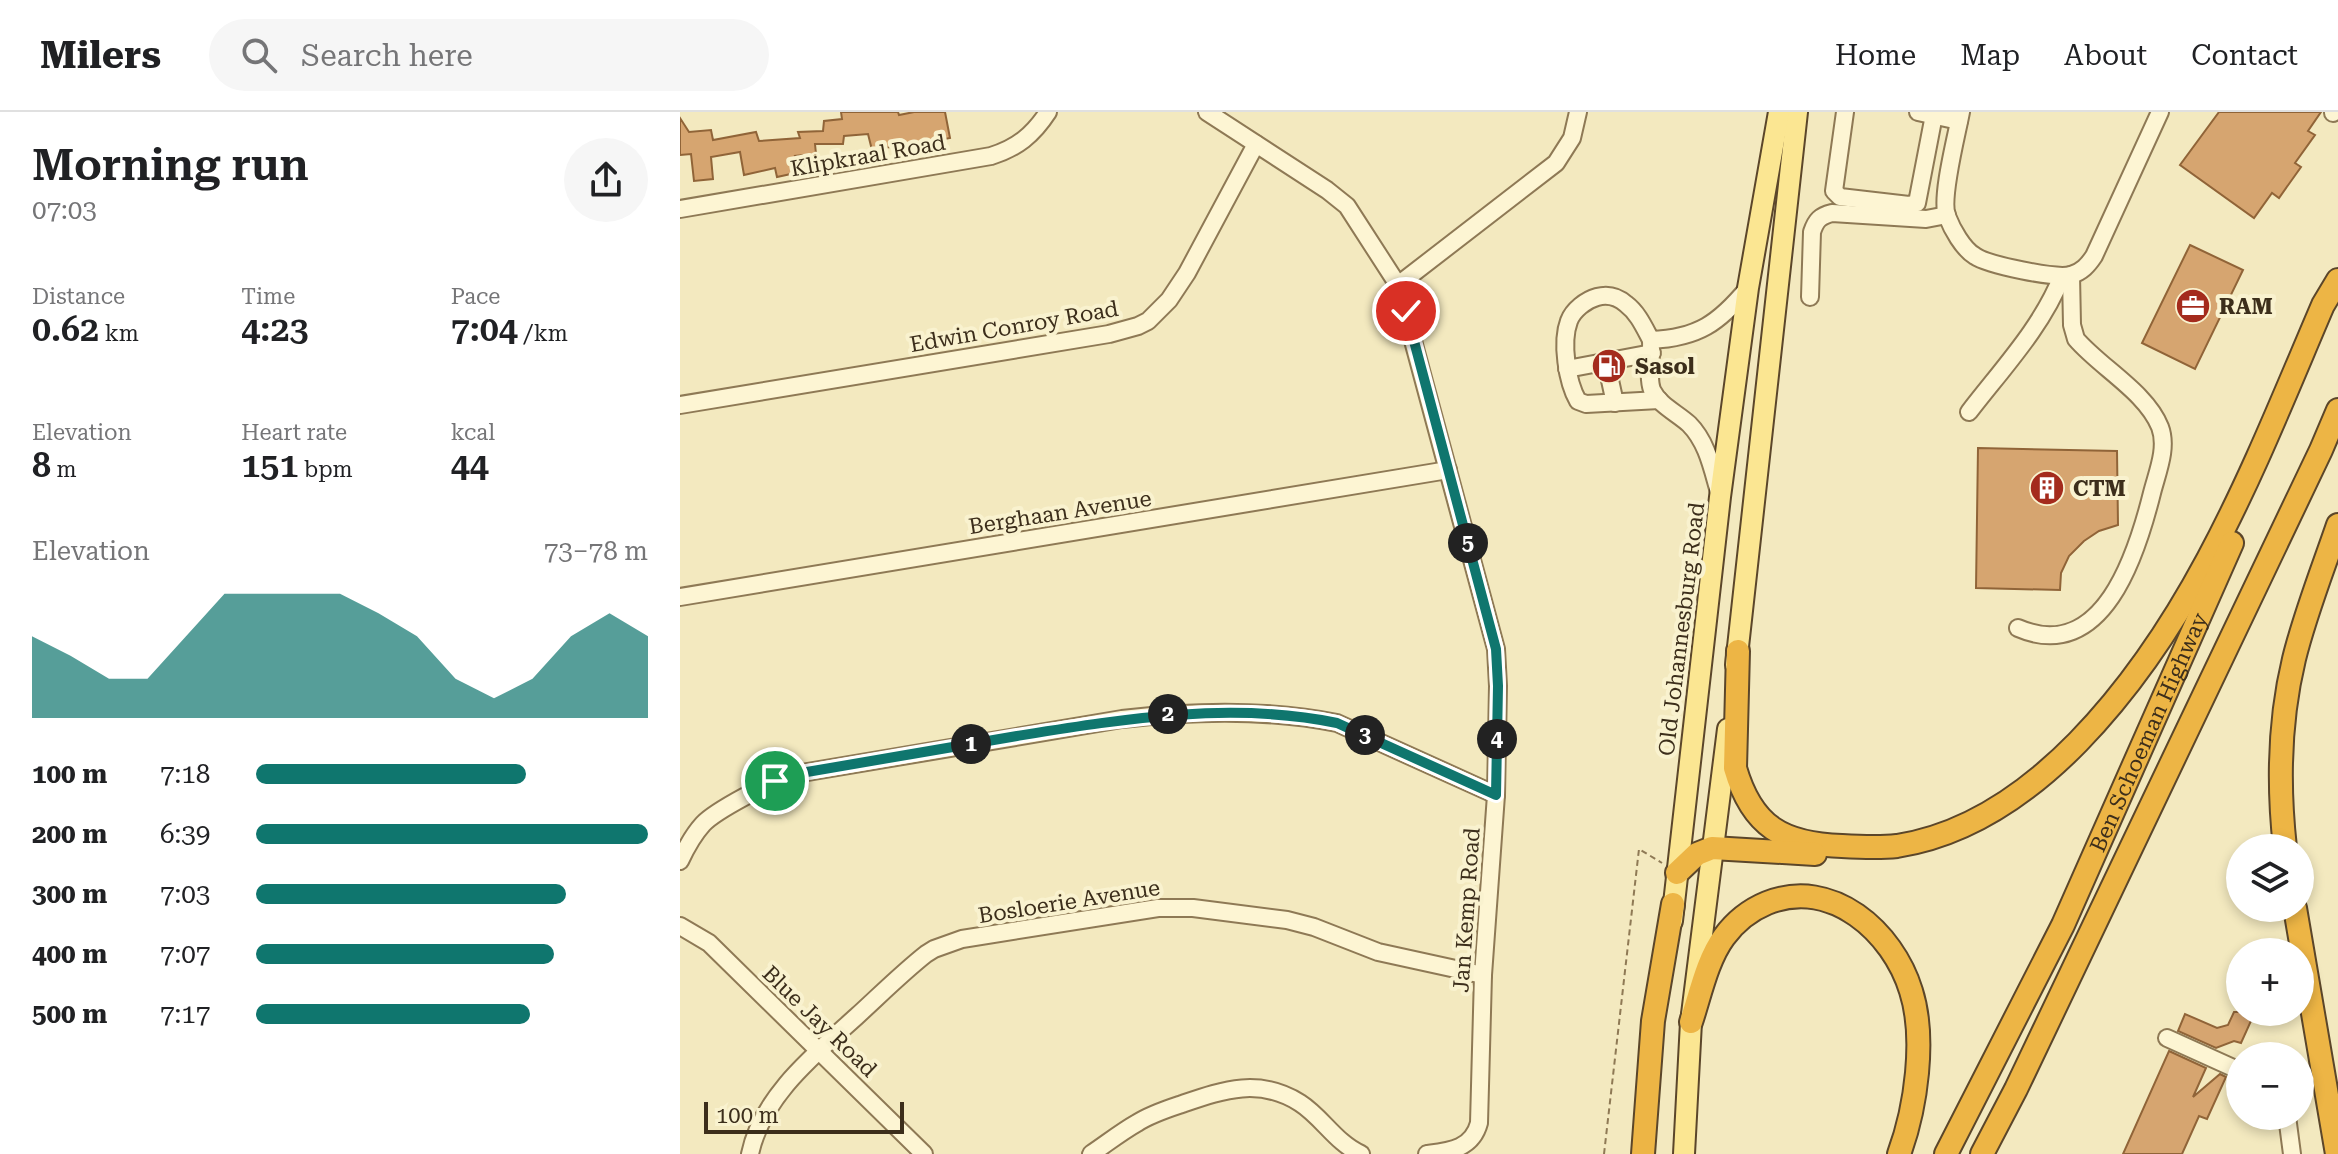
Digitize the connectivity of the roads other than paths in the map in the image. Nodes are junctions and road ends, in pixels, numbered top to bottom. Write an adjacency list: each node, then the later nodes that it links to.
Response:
1 (1048, 112): 11 (street, Klipkraal Road)
2 (1207, 112): 10 (street, Jan Kemp Road)
3 (1578, 112): 15 (street)
4 (1779, 112): 16 (main road, Old Johannesburg Road)
5 (1797, 112): 32 (main road)
6 (1845, 112): 8 (street)
7 (2160, 112): 13 (street)
8 (1926, 114): 9 (street)
9 (1960, 117): 12 (street)
10 (1256, 144): 15 (street, Jan Kemp Road); 24 (street, Edwin Conroy Road)
11 (680, 209)
12 (1947, 215): 13 (street); 17 (street)
13 (2066, 276): 26 (street); 31 (street)
14 (2338, 280): 35 (highway)
15 (1398, 285): 27 (street, Jan Kemp Road)
16 (1748, 288): 19 (street); 28 (main road, Old Johannesburg Road)
17 (1810, 297)
18 (2338, 303): 57 (highway, Ben Schoeman Highway)
19 (1652, 347): 20 (street); 21 (street); 22 (street)
20 (1606, 362): 21 (street); 23 (street)
21 (1567, 369): 23 (street)
22 (1659, 400): 23 (street); 28 (street)
23 (1615, 403)
24 (680, 405)
25 (2338, 410): 58 (highway, Ben Schoeman Highway)
26 (1969, 412)
27 (1448, 470): 30 (street, Berghaan Avenue); 33 (street, Jan Kemp Road)
28 (1720, 497): 38 (main road, Old Johannesburg Road)
29 (2338, 525): 34 (highway)
30 (680, 597)
31 (2018, 628)
32 (1738, 651): 35 (highway); 36 (main road)
33 (1496, 795): 37 (street); 42 (street, Jan Kemp Road)
34 (2284, 834)
35 (1895, 846): 36 (highway)
36 (1712, 848): 38 (highway); 43 (main road)
37 (680, 861)
38 (1677, 873): 39 (main road, Old Johannesburg Road)
39 (1673, 904): 53 (highway); 54 (main road, Old Johannesburg Road)
40 (2297, 922): 60 (highway)
41 (680, 926): 45 (street, Blue Jay Road)
42 (1483, 975): 45 (street, Bosloerie Avenue); 52 (street, Jan Kemp Road)
43 (1691, 1022): 55 (main road); 56 (highway)
44 (2167, 1038): 46 (street)
45 (818, 1051): 48 (street, Bosloerie Avenue); 49 (street, Blue Jay Road)
46 (2226, 1065)
47 (2289, 1130): 59 (street)
48 (750, 1154)
49 (924, 1154)
50 (1091, 1154): 51 (street)
51 (1361, 1154)
52 (1427, 1154)
53 (1643, 1154)
54 (1654, 1154)
55 (1684, 1154)
56 (1899, 1154)
57 (1946, 1154)
58 (1982, 1154)
59 (2292, 1154)
60 (2337, 1154)

